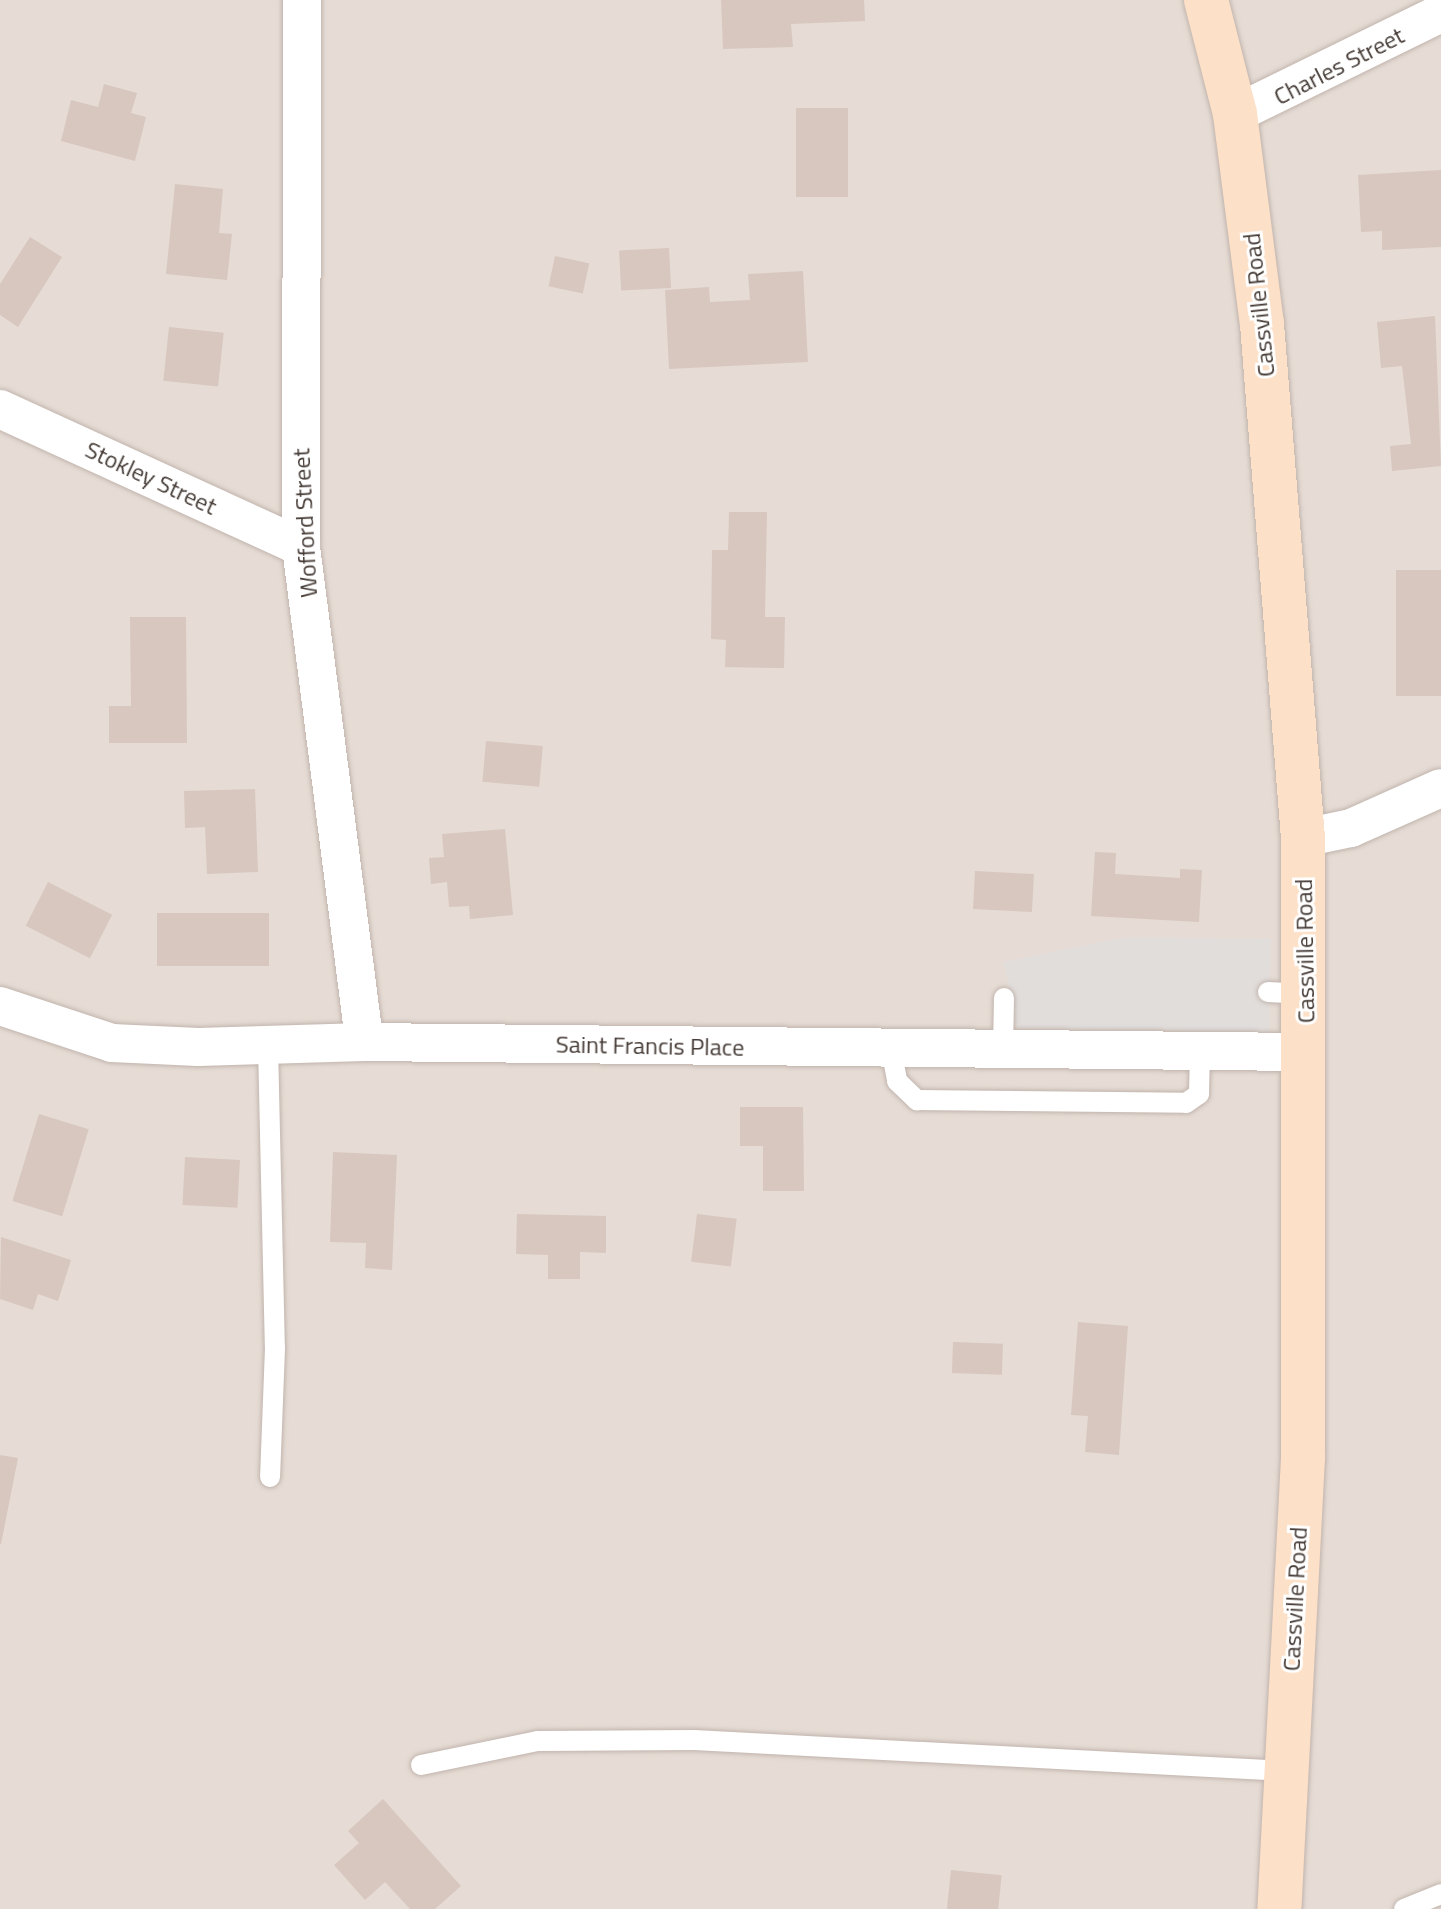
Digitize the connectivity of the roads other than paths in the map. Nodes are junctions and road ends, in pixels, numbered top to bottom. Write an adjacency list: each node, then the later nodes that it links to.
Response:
1 (302, 0): 6 (street, Wofford Street)
2 (1206, 0): 4 (main road, Cassville Road)
3 (1441, 13): 4 (street, Charles Street)
4 (1235, 114): 8 (main road, Cassville Road)
5 (0, 409): 6 (street, Stokley Street)
6 (301, 547): 11 (street, Wofford Street)
7 (1441, 788): 8 (street)
8 (1303, 838): 16 (main road, Cassville Road)
9 (1004, 998): 14 (lane)
10 (0, 1006): 12 (street, Saint Francis Place)
11 (364, 1042): 12 (street, Saint Francis Place); 13 (street, Saint Francis Place)
12 (268, 1045): 17 (lane)
13 (891, 1049): 14 (street, Saint Francis Place); 15 (lane)
14 (1003, 1050): 15 (street, Saint Francis Place)
15 (1200, 1051): 16 (street, Saint Francis Place)
16 (1306, 1052): 19 (main road, Cassville Road)
17 (270, 1477)
18 (421, 1765): 19 (lane)
19 (1286, 1771): 21 (main road, Cassville Road)
20 (1441, 1894): 22 (lane)
21 (1279, 1909)
22 (1404, 1909)

